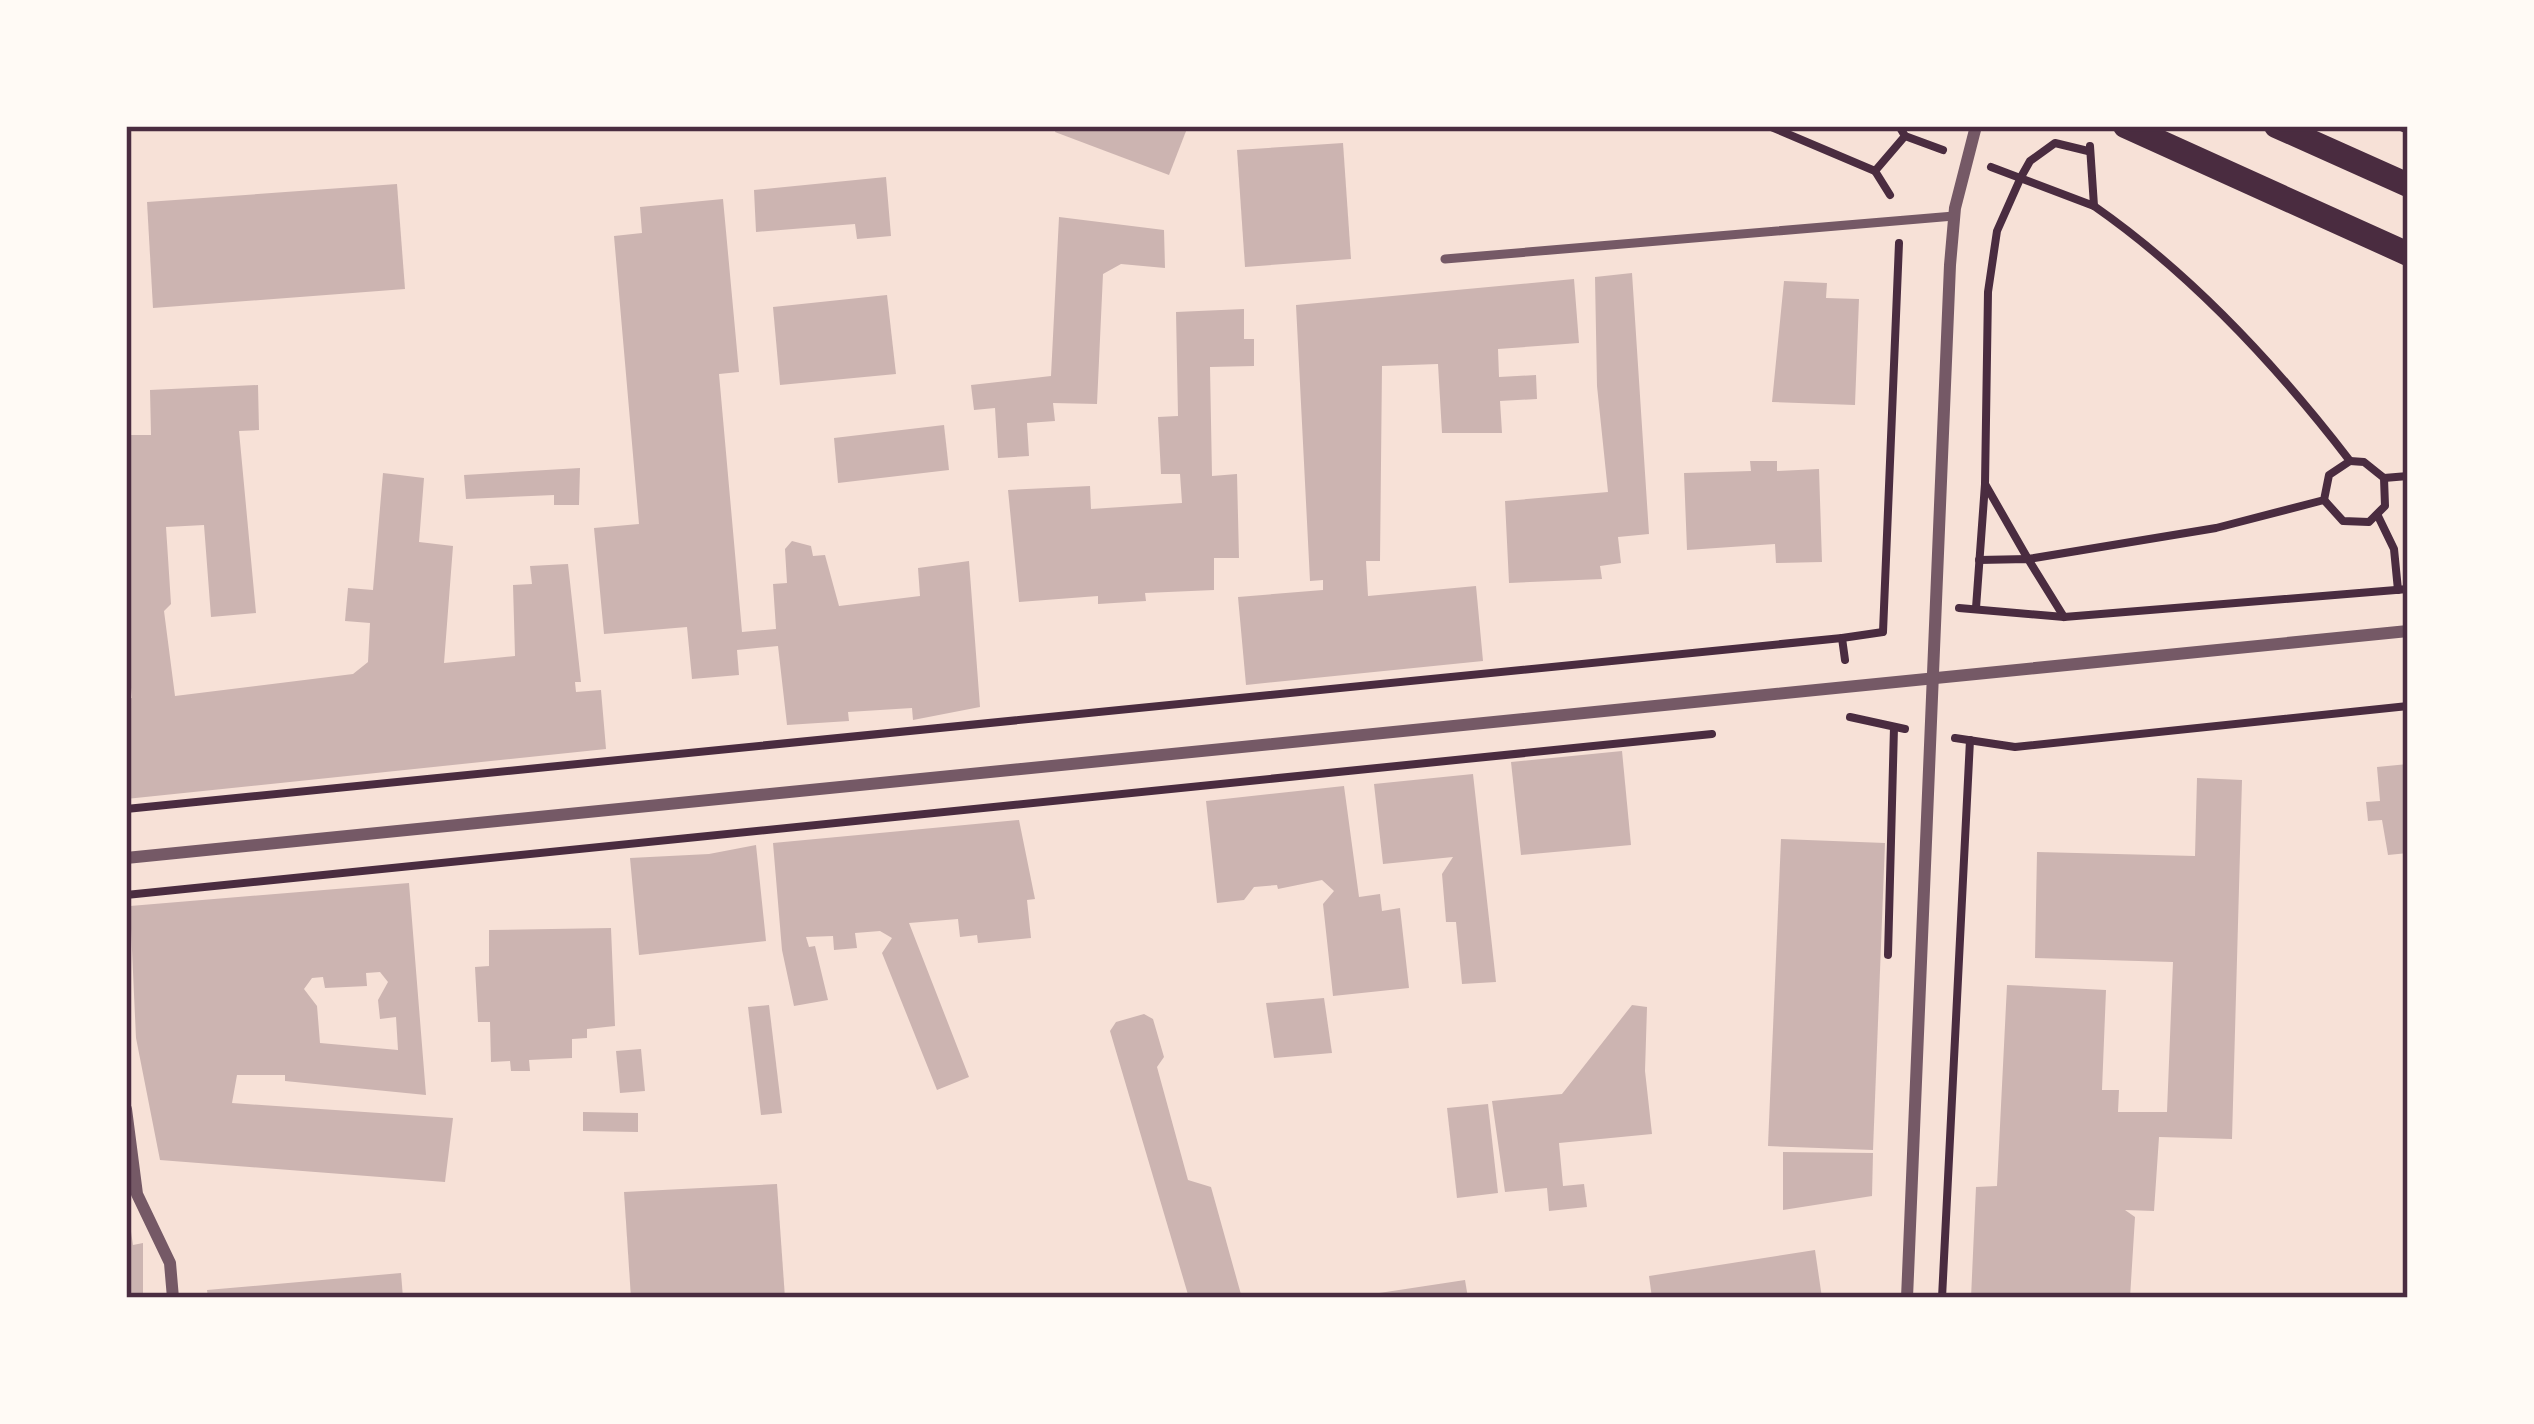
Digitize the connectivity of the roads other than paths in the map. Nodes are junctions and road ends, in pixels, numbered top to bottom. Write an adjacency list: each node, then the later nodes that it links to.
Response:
1 (1976, 126): 5 (street)
2 (2125, 126): 6 (main road)
3 (2276, 126): 4 (main road)
4 (2408, 185)
5 (1954, 215): 7 (lane); 9 (street)
6 (2408, 254)
7 (1445, 260)
8 (2408, 631): 9 (street)
9 (1932, 677): 10 (street); 13 (street)
10 (126, 858)
11 (126, 1109): 12 (street)
12 (172, 1298)
13 (1907, 1298)

